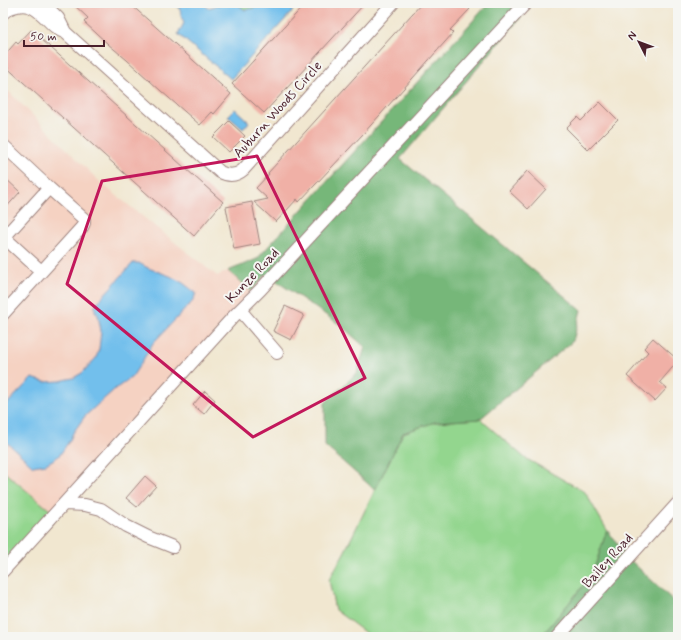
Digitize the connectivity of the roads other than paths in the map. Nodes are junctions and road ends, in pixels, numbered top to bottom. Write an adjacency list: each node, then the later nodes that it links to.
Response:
1 (10, 3): 5 (main road)
2 (43, 3): 6 (street, Auburn Woods Circle)
3 (393, 3): 6 (street, Auburn Woods Circle)
4 (526, 3): 10 (street, Kunze Road)
5 (3, 12): 6 (street, Auburn Woods Circle)
6 (66, 33)
7 (3, 145): 8 (street)
8 (49, 188): 9 (street); 9 (street)
9 (41, 271): 11 (street)
10 (240, 310): 12 (street); 14 (street, Kunze Road)
11 (3, 314)
12 (277, 353)
13 (678, 503): 17 (street, Bailey Road)
14 (65, 504): 15 (street); 16 (street, Kunze Road)
15 (173, 547)
16 (3, 571)
17 (558, 637)

